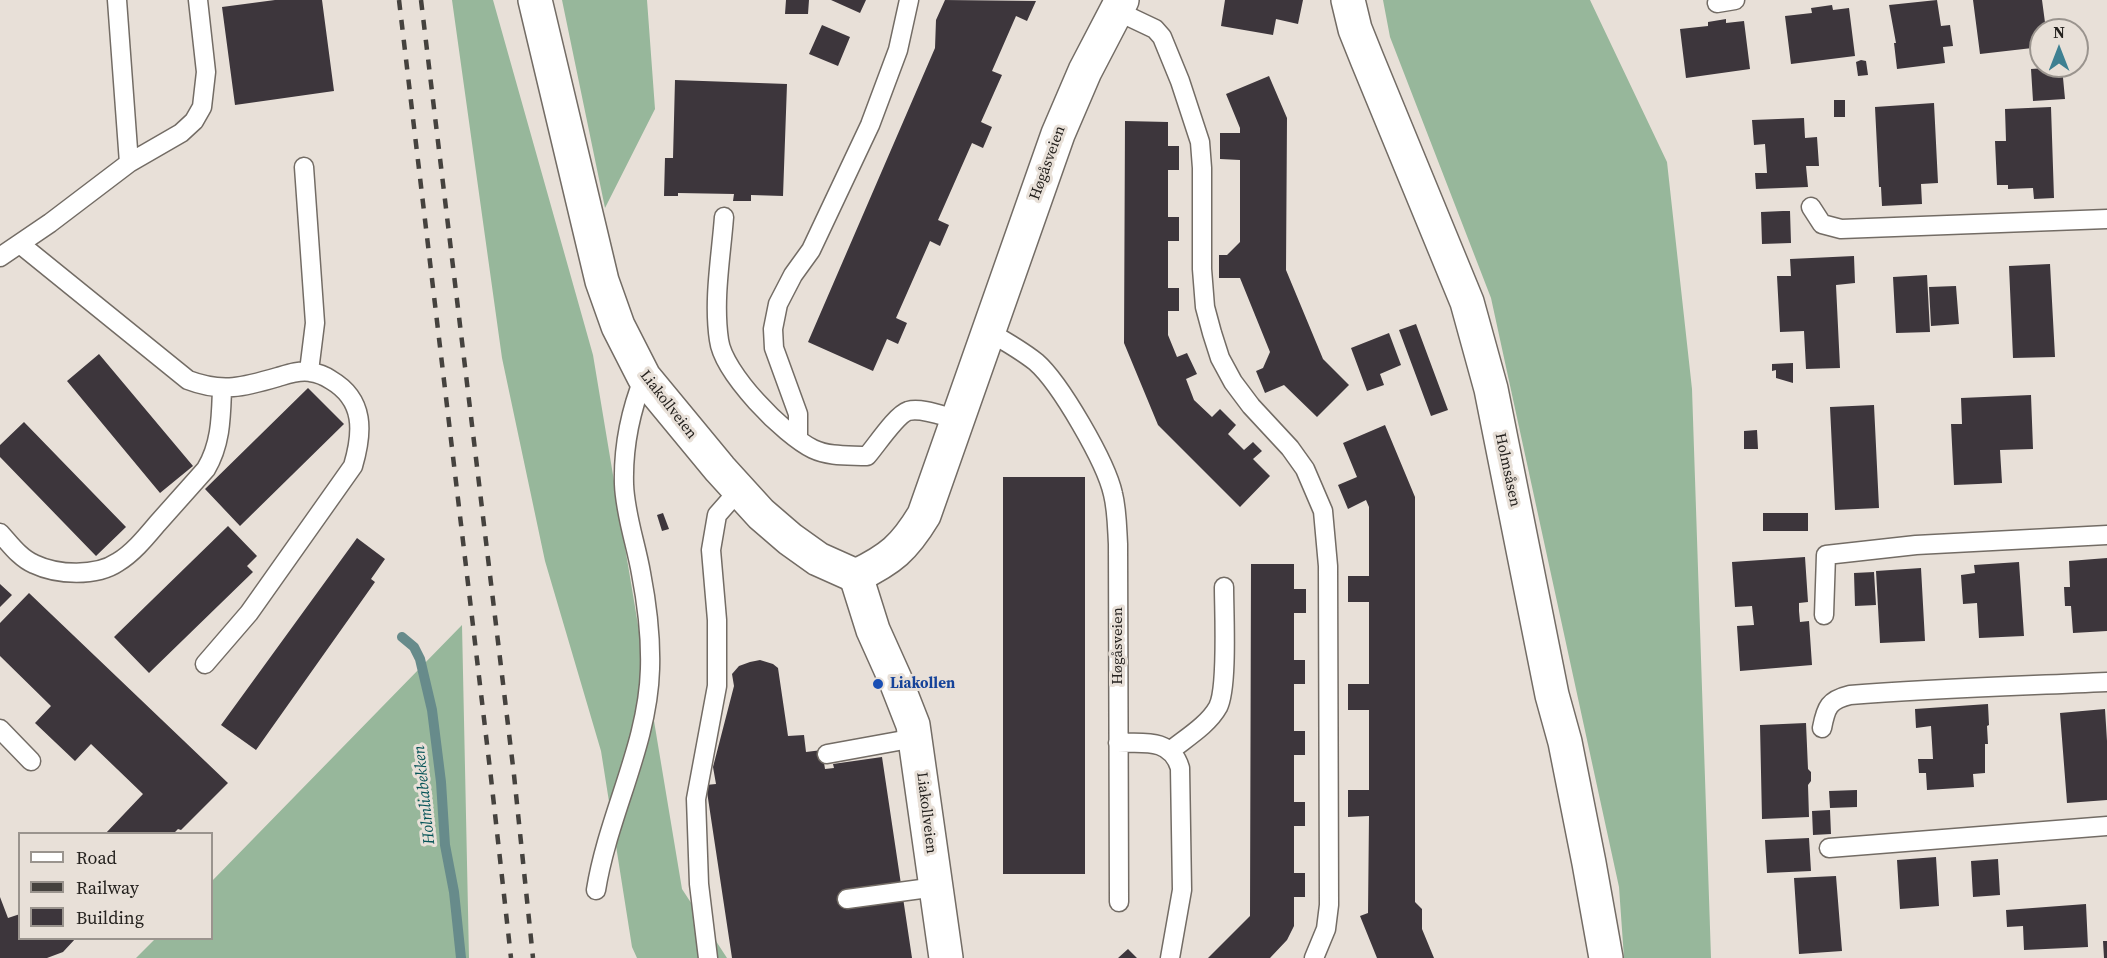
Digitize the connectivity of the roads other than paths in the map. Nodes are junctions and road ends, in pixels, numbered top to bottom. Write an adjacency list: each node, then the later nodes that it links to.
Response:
1 (117, 0): 9 (lane)
2 (198, 0): 9 (lane)
3 (535, 0): 18 (street, Liakollveien)
4 (909, 0): 21 (lane)
5 (1348, 0): 47 (street, Holmsåsen)
6 (1735, 0): 7 (lane)
7 (1717, 3)
8 (1119, 5): 16 (street, Høgåsveien); 46 (lane)
9 (129, 163): 14 (lane)
10 (304, 167): 17 (lane)
11 (1811, 207): 13 (lane)
12 (724, 217): 21 (lane)
13 (2107, 219)
14 (20, 244): 15 (lane); 19 (lane)
15 (0, 257)
16 (989, 332): 20 (street, Høgåsveien); 33 (lane, Høgåsveien)
17 (309, 371): 19 (lane); 28 (lane)
18 (644, 377): 22 (street, Liakollveien); 40 (lane)
19 (222, 388): 23 (lane)
20 (959, 420): 21 (lane); 25 (street, Høgåsveien)
21 (798, 439)
22 (739, 490): 25 (street, Liakollveien); 43 (lane)
23 (0, 533)
24 (2107, 535): 27 (lane)
25 (856, 576): 32 (street, Liakollveien)
26 (1224, 587): 34 (lane)
27 (1824, 615)
28 (205, 664)
29 (2107, 682): 30 (lane)
30 (1822, 728)
31 (0, 729): 36 (lane)
32 (915, 738): 35 (lane); 39 (street, Liakollveien)
33 (1118, 743): 34 (lane); 42 (lane, Høgåsveien)
34 (1170, 751): 45 (lane)
35 (827, 754)
36 (31, 760)
37 (2107, 826): 38 (lane)
38 (1829, 848)
39 (936, 887): 41 (lane); 44 (street, Liakollveien)
40 (596, 890)
41 (847, 899)
42 (1119, 902)
43 (708, 958)
44 (946, 958)
45 (1170, 958)
46 (1314, 958)
47 (1606, 958)

